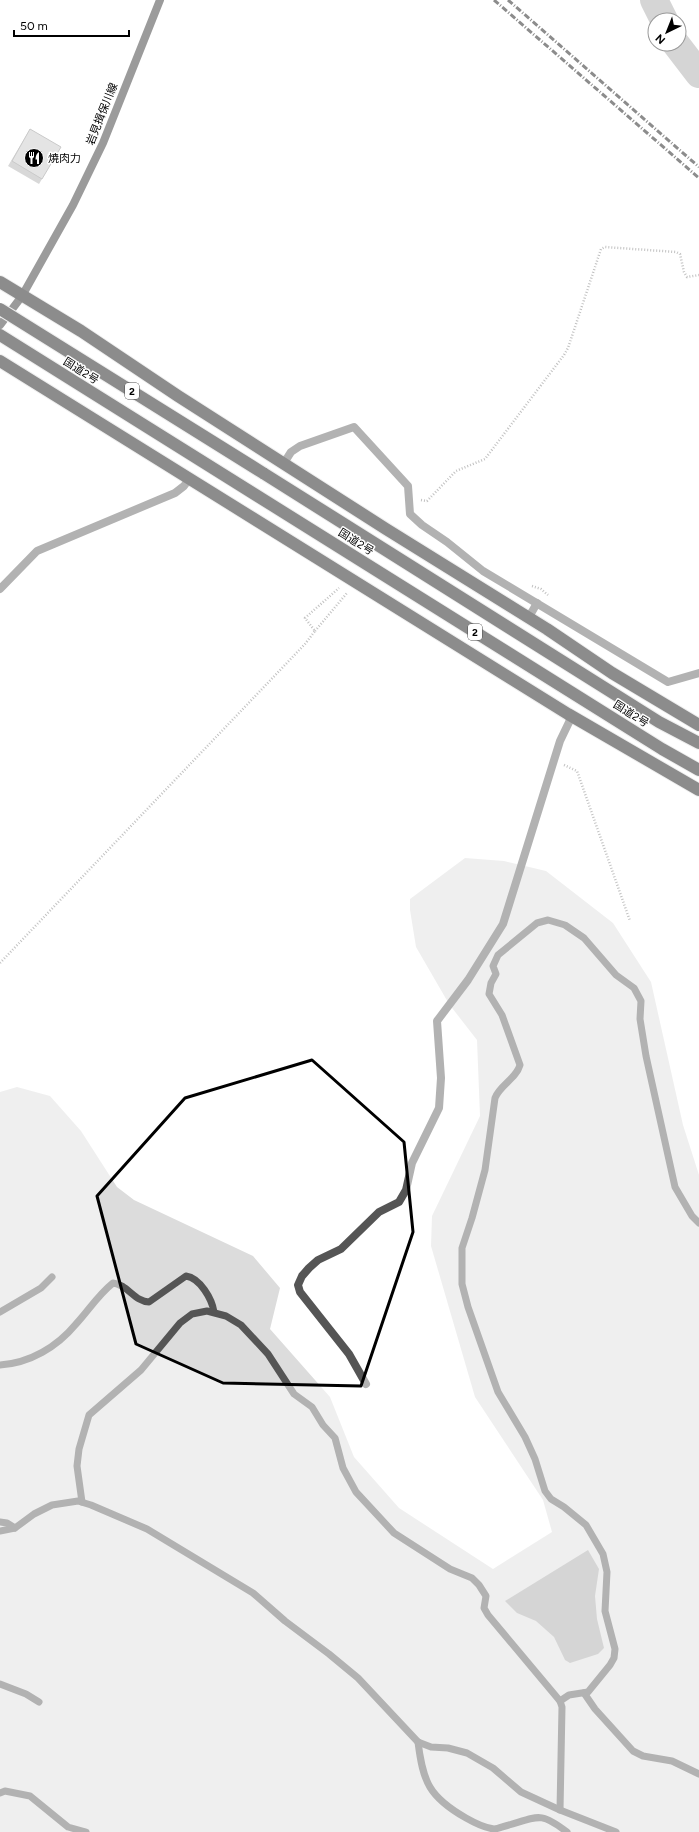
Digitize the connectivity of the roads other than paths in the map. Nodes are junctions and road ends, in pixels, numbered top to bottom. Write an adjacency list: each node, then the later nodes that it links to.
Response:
1 (160, 0): 3 (main road, 岩見揖保川線)
2 (0, 282): 3 (highway)
3 (22, 296): 5 (main road, 岩見揖保川線); 8 (highway)
4 (0, 309): 16 (highway, 国道2号 / 2, bridge)
5 (0, 325)
6 (0, 335): 17 (highway, 国道2号 / 2)
7 (0, 361): 9 (highway)
8 (284, 463): 11 (street); 12 (highway)
9 (189, 479): 10 (street); 14 (highway)
10 (0, 589)
11 (537, 603): 12 (street); 13 (street)
12 (529, 617): 15 (highway)
13 (699, 673)
14 (572, 716): 18 (highway); 24 (street)
15 (699, 725)
16 (699, 743)
17 (699, 770)
18 (699, 790)
19 (699, 1223): 30 (lane)
20 (52, 1277): 21 (lane)
21 (0, 1312)
22 (214, 1312): 23 (lane); 25 (lane); 31 (lane)
23 (0, 1365)
24 (366, 1384)
25 (82, 1502): 27 (lane); 33 (lane)
26 (0, 1522): 27 (lane)
27 (15, 1528): 28 (lane)
28 (0, 1531)
29 (0, 1684): 32 (lane)
30 (584, 1693): 31 (lane); 34 (lane)
31 (560, 1701): 36 (lane)
32 (38, 1702)
33 (418, 1742): 36 (lane); 38 (lane)
34 (699, 1774)
35 (0, 1793): 37 (lane)
36 (560, 1810): 39 (lane)
37 (86, 1832)
38 (567, 1832)
39 (616, 1832)

